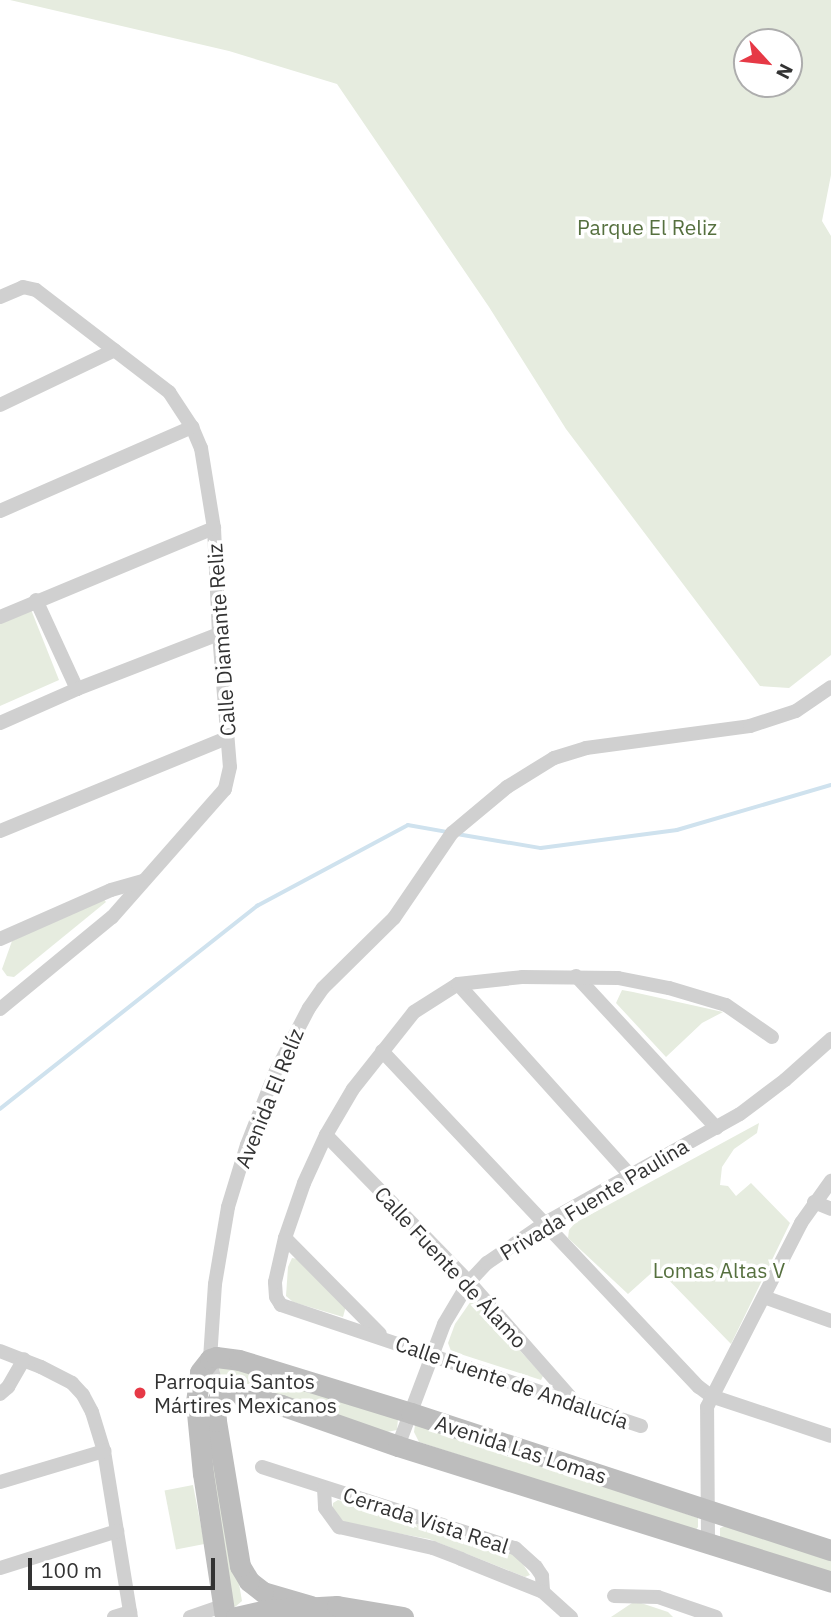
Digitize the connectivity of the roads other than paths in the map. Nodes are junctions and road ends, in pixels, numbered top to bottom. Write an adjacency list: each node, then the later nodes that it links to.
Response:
1 (0, 297): 2 (street, Calle Diamante Reliz)
2 (115, 350): 3 (street); 4 (street, Calle Diamante Reliz)
3 (0, 405)
4 (192, 427): 5 (street); 6 (street, Calle Diamante Reliz)
5 (0, 511)
6 (214, 528): 7 (street); 9 (street, Calle Diamante Reliz)
7 (36, 600): 8 (street); 11 (street)
8 (0, 617)
9 (219, 634): 11 (street); 13 (street, Calle Diamante Reliz)
10 (831, 687): 38 (street, Avenida El Relíz)
11 (77, 689): 12 (street)
12 (0, 723)
13 (227, 738): 14 (street); 15 (street, Calle Diamante Reliz)
14 (0, 831)
15 (143, 881): 16 (street); 19 (street, Calle Diamante Reliz)
16 (0, 939)
17 (576, 976): 18 (street, Calle Fuente de Andalucía); 20 (street, Calle Fuente de Andalucía); 23 (street)
18 (457, 985): 22 (street, Calle Fuente de Andalucía); 25 (street)
19 (0, 1009)
20 (772, 1037)
21 (831, 1039): 23 (street, Privada Fuente Paulina)
22 (382, 1051): 24 (street, Calle Fuente de Andalucía); 29 (street)
23 (717, 1128): 25 (street, Privada Fuente Paulina)
24 (326, 1135): 30 (street, Calle Fuente de Andalucía); 31 (street, Calle Fuente de Álamo)
25 (630, 1175): 29 (street, Privada Fuente Paulina)
26 (831, 1181): 27 (street)
27 (814, 1202): 28 (street); 32 (street)
28 (831, 1209)
29 (545, 1223): 31 (street, Privada Fuente Paulina); 41 (street)
30 (285, 1238): 34 (street, Calle Fuente de Andalucía); 34 (street, Calle Fuente de Andalucía)
31 (469, 1282): 36 (street, Privada Fuente Paulina); 42 (street, Calle Fuente de Álamo)
32 (764, 1297): 33 (street); 41 (street)
33 (831, 1321)
34 (383, 1338): 36 (street, Calle Fuente de Andalucía)
35 (0, 1351): 37 (street)
36 (433, 1353): 42 (street, Calle Fuente de Andalucía); 43 (street, Privada Fuente Paulina)
37 (24, 1359): 39 (street); 47 (street)
38 (210, 1359): 40 (street); 43 (main road, Avenida Las Lomas); 60 (main road, Avenida El Relíz)
39 (0, 1394)
40 (218, 1395): 46 (main road, Avenida Las Lomas); 59 (main road)
41 (711, 1396): 45 (street); 51 (street)
42 (573, 1401): 44 (street, Calle Fuente de Andalucía)
43 (411, 1413): 46 (street, Privada Fuente Paulina); 51 (main road, Avenida Las Lomas)
44 (641, 1426)
45 (831, 1436)
46 (398, 1446): 53 (main road, Avenida Las Lomas)
47 (104, 1451): 49 (street); 52 (street)
48 (262, 1467): 50 (street, Cerrada Vista Real)
49 (0, 1482)
50 (324, 1488): 57 (street, Cerrada Vista Real); 57 (street, Cerrada Vista Real)
51 (708, 1512): 53 (street); 54 (main road, Avenida Las Lomas)
52 (117, 1531): 55 (street); 62 (street)
53 (708, 1541): 56 (main road, Avenida Las Lomas)
54 (831, 1550)
55 (0, 1568)
56 (831, 1582)
57 (543, 1592): 66 (street, Cerrada Vista Real)
58 (614, 1596): 61 (street)
59 (312, 1606): 60 (main road); 65 (main road)
60 (229, 1613): 64 (street)
61 (696, 1614): 67 (street)
62 (130, 1615): 63 (street)
63 (114, 1617)
64 (190, 1617)
65 (403, 1617)
66 (571, 1617)
67 (716, 1617)

